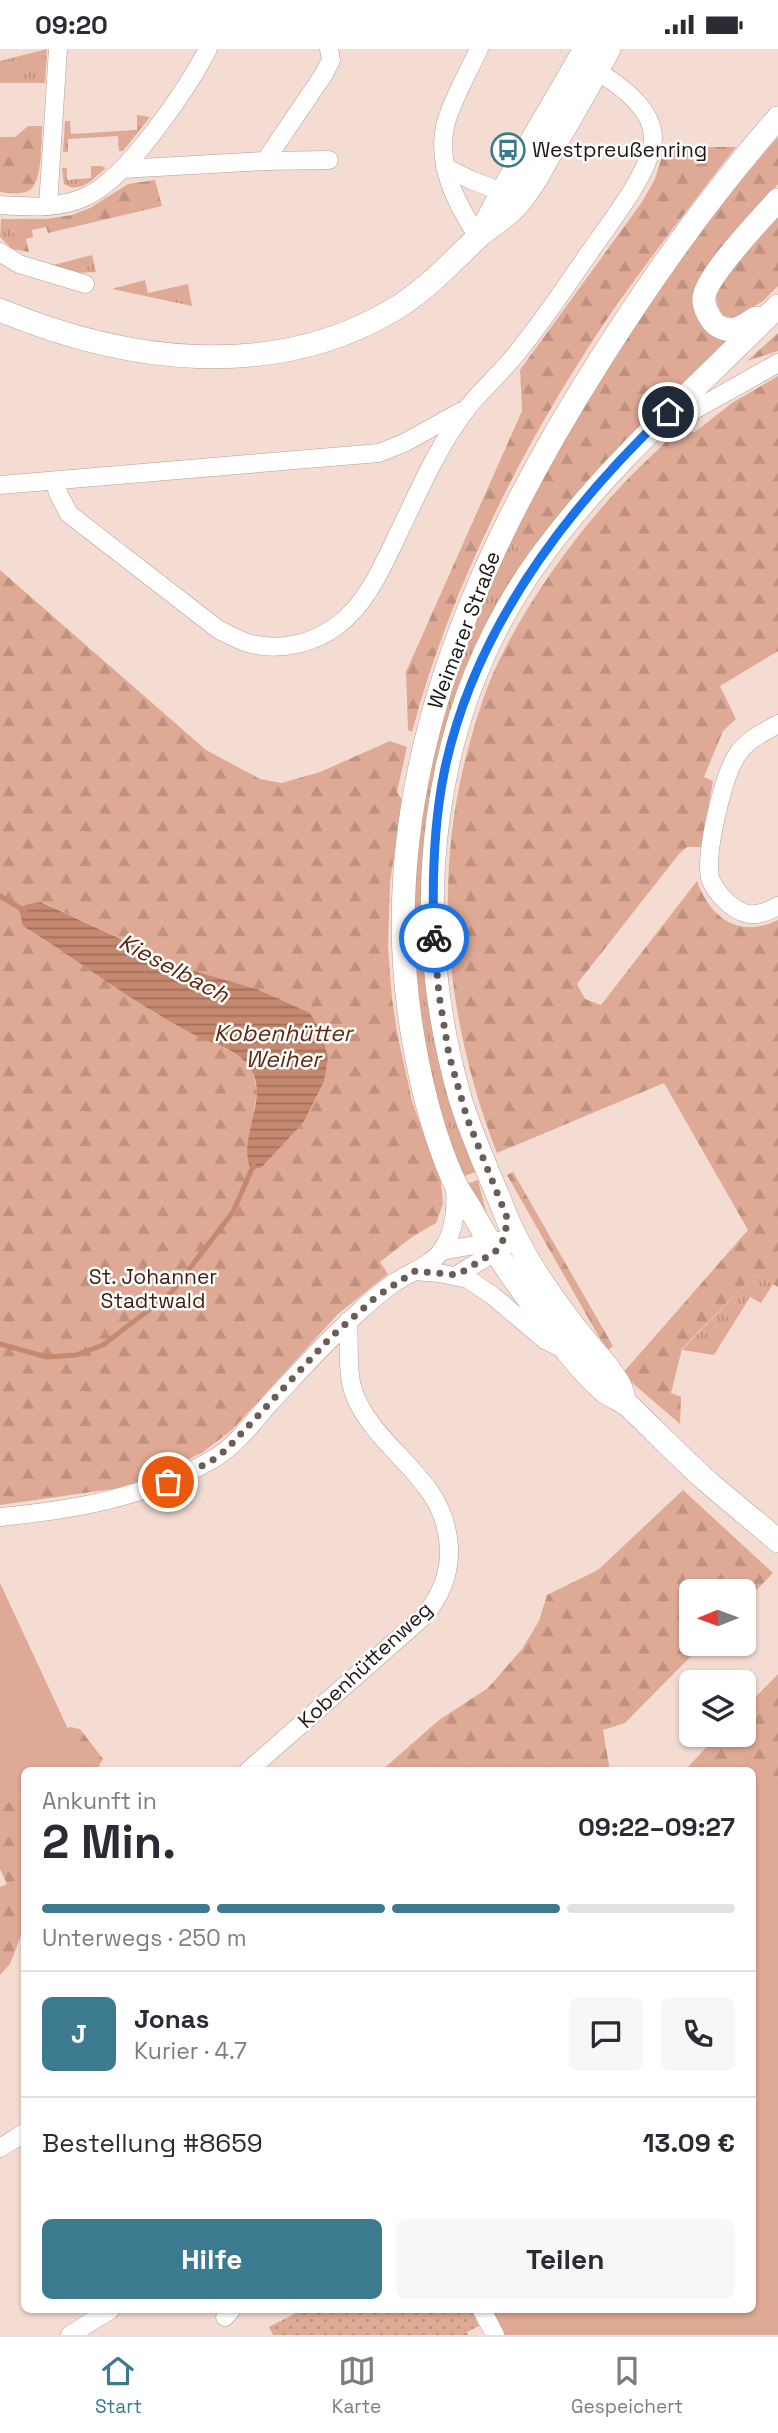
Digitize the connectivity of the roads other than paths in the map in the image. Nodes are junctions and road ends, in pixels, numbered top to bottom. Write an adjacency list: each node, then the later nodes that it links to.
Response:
1 (58, 49): 17 (street)
2 (208, 49): 13 (street)
3 (329, 49): 11 (street)
4 (479, 49): 12 (street)
5 (609, 49): 6 (street)
6 (587, 60): 14 (street); 18 (street); 24 (street)
7 (778, 109): 9 (street)
8 (778, 118): 9 (street, Weimarer Straße)
9 (755, 144): 30 (street, Weimarer Straße)
10 (329, 160): 11 (street)
11 (265, 161): 13 (street)
12 (445, 167): 14 (street); 18 (street)
13 (122, 169): 17 (street)
14 (502, 192): 18 (street)
15 (778, 200): 21 (street)
16 (0, 205): 17 (street)
17 (48, 206)
18 (478, 237): 22 (street)
19 (0, 252): 20 (street)
20 (85, 284)
21 (778, 305): 25 (street)
22 (0, 310)
23 (778, 363): 25 (street)
24 (467, 409): 26 (street); 26 (street)
25 (649, 430): 31 (street)
26 (54, 481): 27 (street)
27 (0, 485)
28 (778, 724): 29 (street)
29 (778, 906)
30 (455, 1184): 31 (street, Weimarer Straße); 32 (street)
31 (503, 1240): 32 (street); 34 (street); 36 (street, Weimarer Straße); 37 (street)
32 (441, 1251): 33 (street)
33 (415, 1271): 34 (street); 35 (street)
34 (457, 1275): 36 (street)
35 (348, 1321): 38 (street); 40 (street, Kobenhüttenweg)
36 (568, 1352): 37 (street, Weimarer Straße)
37 (625, 1402): 39 (street)
38 (0, 1517)
39 (778, 1541)
40 (253, 1767)
41 (21, 2135): 42 (street)
42 (0, 2148)
43 (105, 2313): 45 (street)
44 (484, 2313): 46 (street)
45 (70, 2335)
46 (495, 2335)

